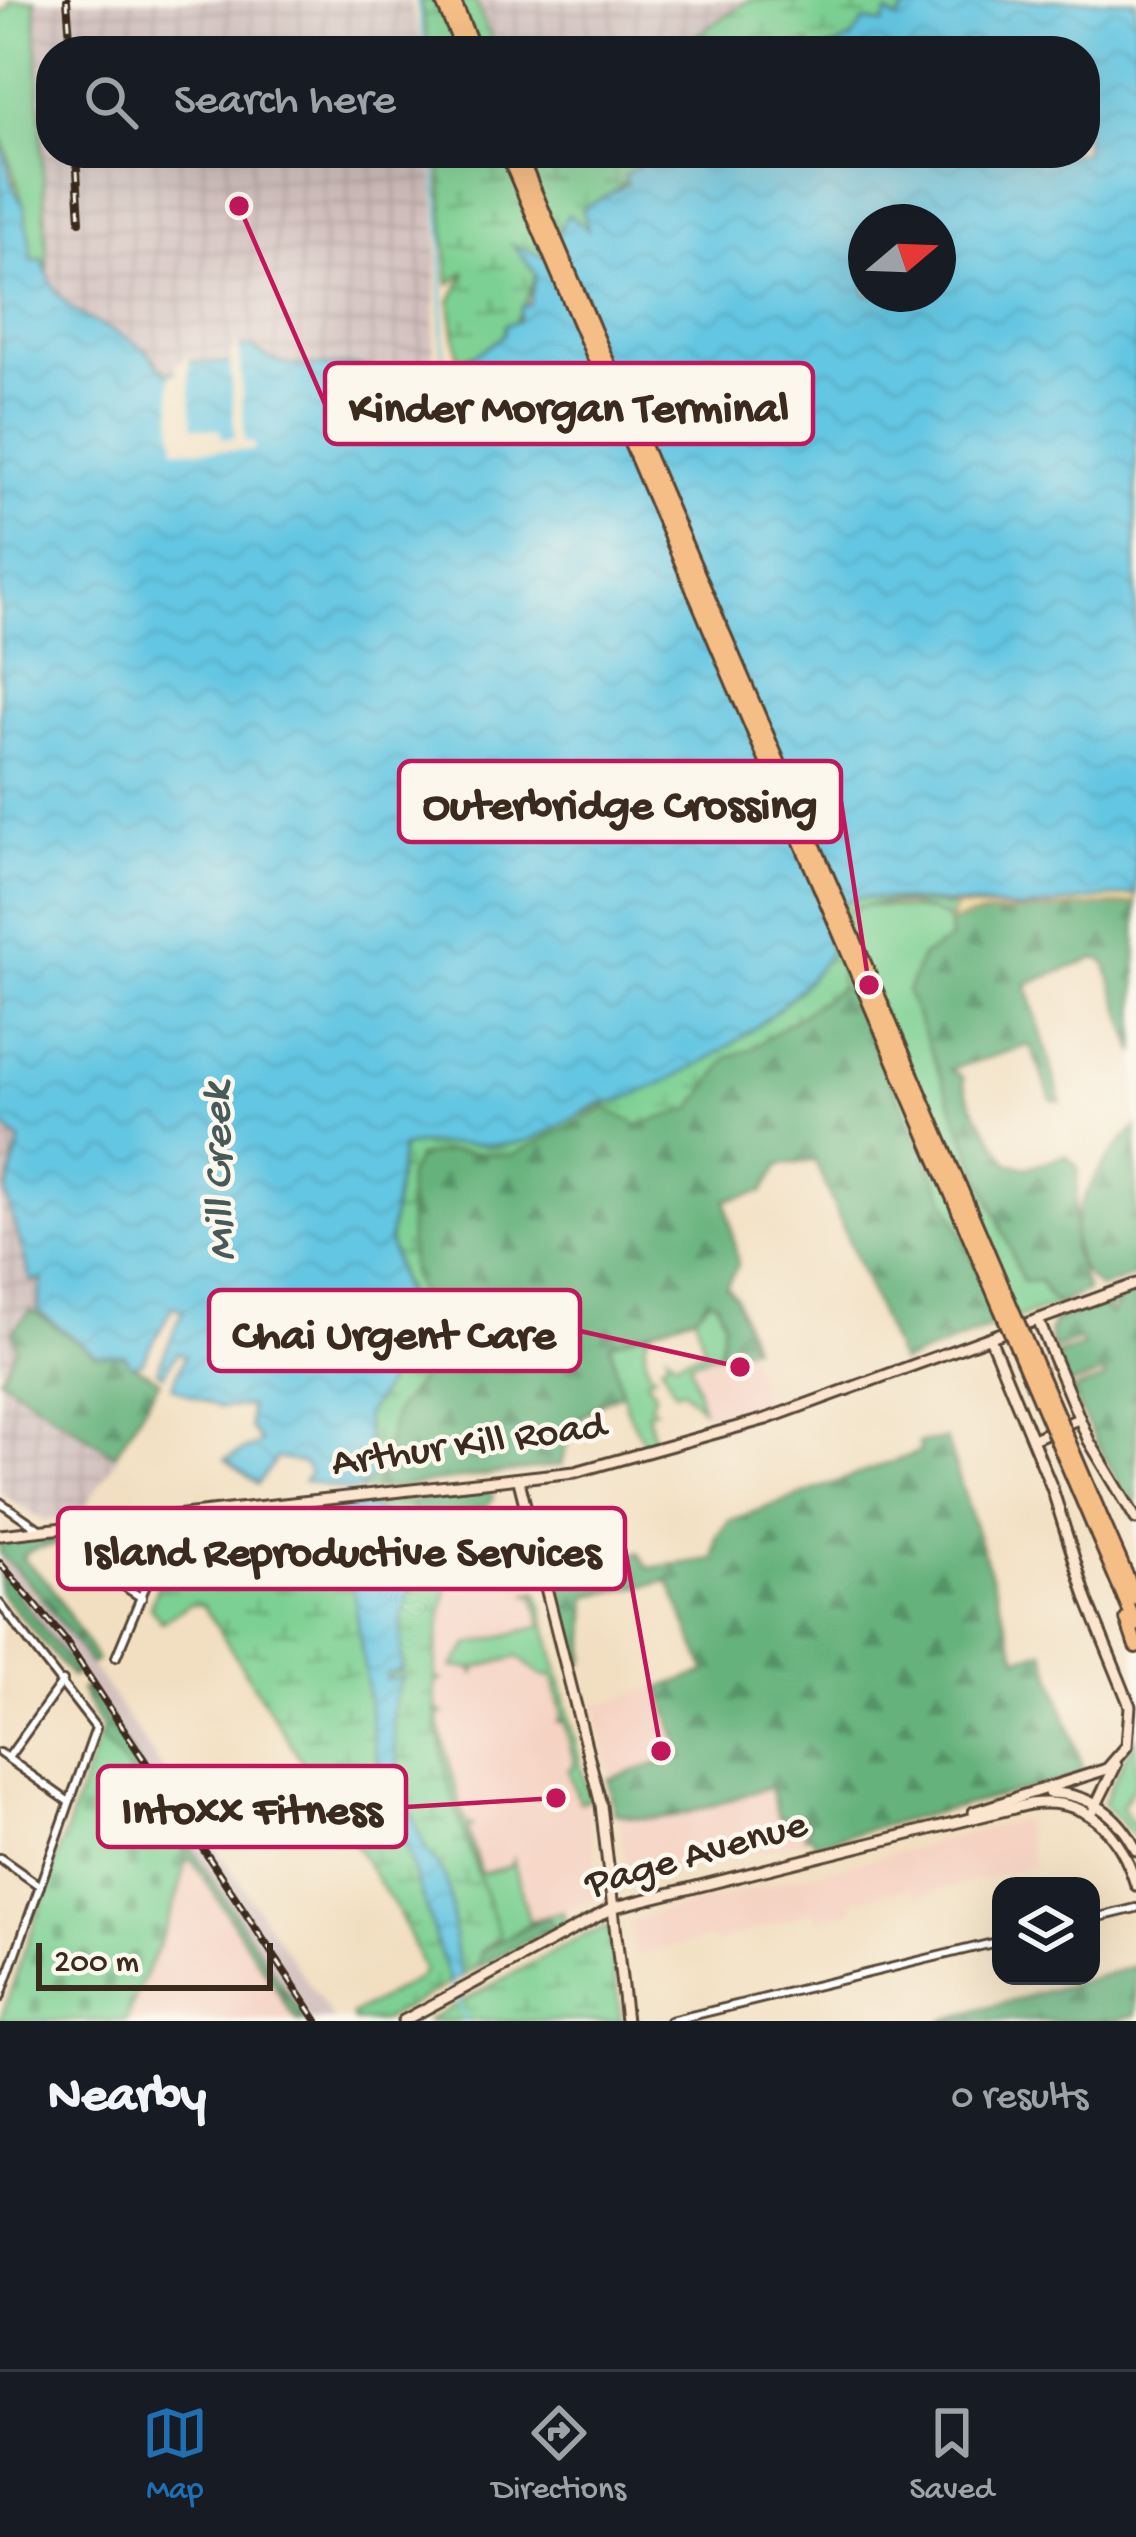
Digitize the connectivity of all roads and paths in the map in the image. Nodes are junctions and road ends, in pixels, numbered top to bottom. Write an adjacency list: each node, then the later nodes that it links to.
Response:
1 (442, 0): 3 (highway)
2 (453, 0): 4 (highway)
3 (458, 36)
4 (468, 36)
5 (514, 168): 7 (highway)
6 (524, 168): 7 (highway)
7 (729, 660): 17 (highway, bridge)
8 (1136, 1284): 9 (street, Arthur Kill Road)
9 (1038, 1320): 10 (street, Arthur Kill Road); 11 (street)
10 (990, 1338): 12 (street); 13 (street, Arthur Kill Road)
11 (1078, 1419): 12 (street); 16 (street)
12 (1033, 1439): 30 (street)
13 (519, 1481): 15 (street, Arthur Kill Road); 39 (street)
14 (0, 1502): 18 (street)
15 (175, 1515): 18 (street, Arthur Kill Road); 22 (street)
16 (1136, 1520)
17 (1097, 1522): 21 (highway); 23 (highway)
18 (40, 1530): 19 (street, Arthur Kill Road)
19 (1, 1535)
20 (71, 1552): 22 (street)
21 (1108, 1560): 25 (highway); 26 (highway)
22 (142, 1598): 27 (street)
23 (1136, 1598)
24 (1, 1607): 28 (street)
25 (1136, 1625)
26 (1136, 1646)
27 (116, 1657)
28 (62, 1681): 29 (street); 32 (street)
29 (4, 1756): 32 (street)
30 (1119, 1760): 31 (street); 33 (street)
31 (1018, 1797): 33 (street, Page Avenue); 34 (street, Page Avenue)
32 (69, 1802): 38 (street)
33 (1094, 1810): 34 (street, Page Avenue); 35 (street); 37 (street)
34 (958, 1819): 39 (street, Page Avenue)
35 (1136, 1850)
36 (0, 1858): 38 (street)
37 (1136, 1885)
38 (40, 1886): 43 (street)
39 (615, 1907): 45 (street, Page Avenue); 46 (street)
40 (1136, 1908): 41 (street)
41 (1100, 1917)
42 (992, 1943): 47 (street)
43 (2, 1986): 44 (street)
44 (0, 1998)
45 (403, 2021)
46 (626, 2021)
47 (670, 2021)

